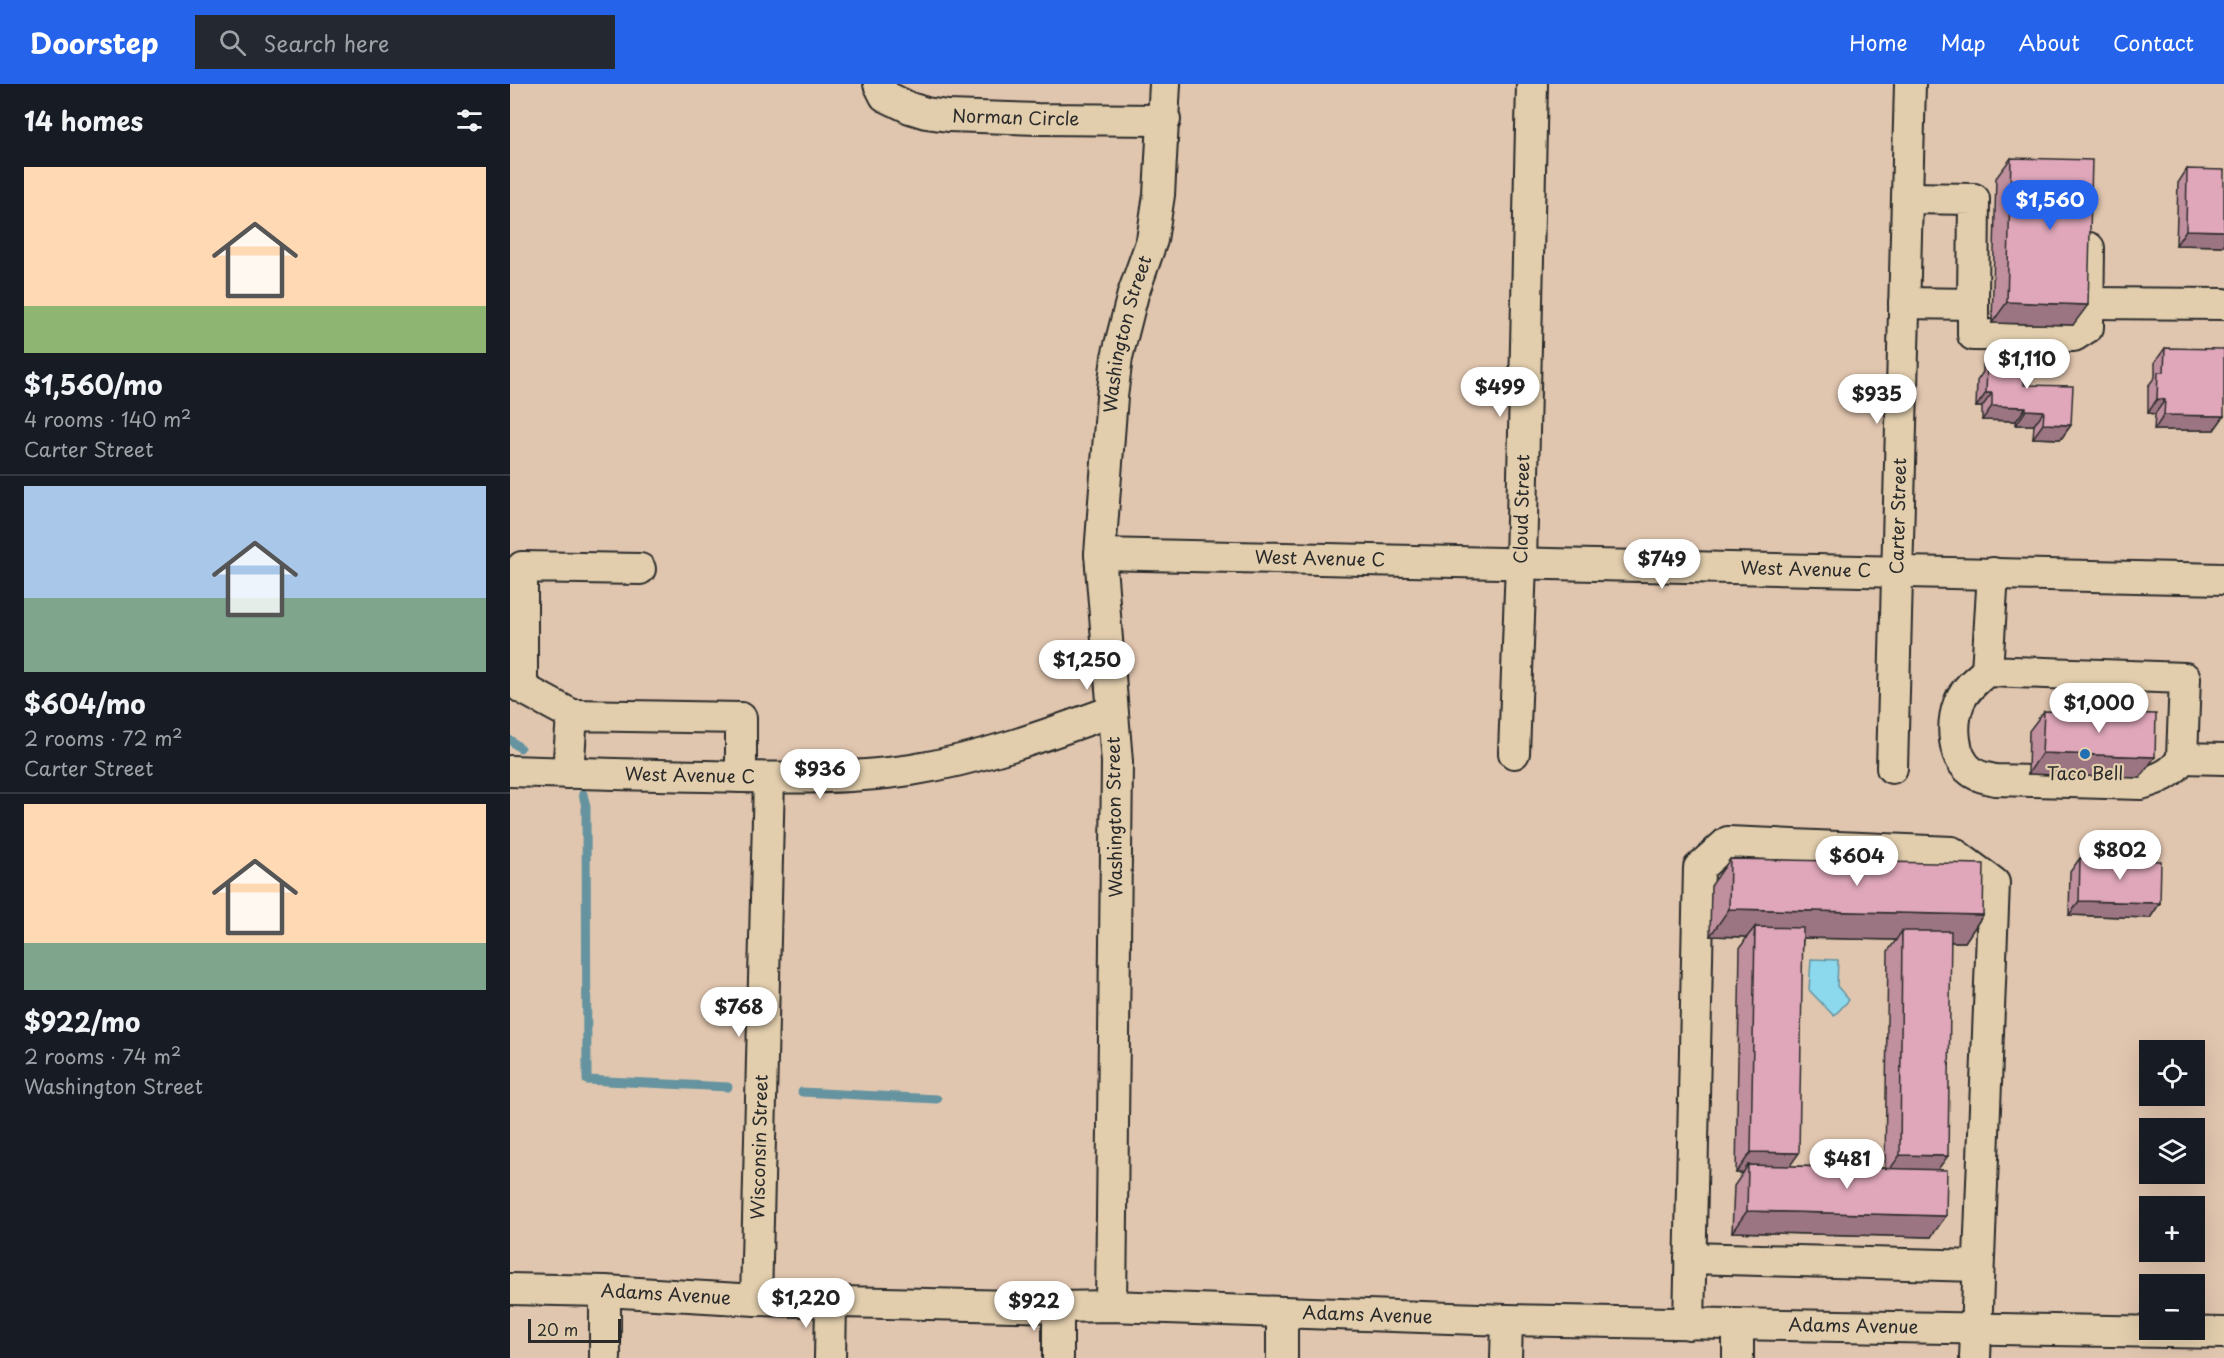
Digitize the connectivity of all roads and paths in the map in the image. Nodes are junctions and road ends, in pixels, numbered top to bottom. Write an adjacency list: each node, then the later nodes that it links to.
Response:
1 (879, 84): 5 (street, Norman Circle)
2 (1165, 84): 5 (street, Washington Street)
3 (1532, 84): 13 (street, Cloud Street)
4 (1910, 84): 6 (street, Carter Street)
5 (1165, 120): 12 (street, Washington Street)
6 (1907, 198): 8 (street, Carter Street); 10 (street)
7 (2089, 225): 9 (street)
8 (1904, 303): 10 (street); 15 (street, Carter Street)
9 (2088, 303): 10 (street); 11 (street)
10 (1973, 304)
11 (2224, 304)
12 (1100, 554): 13 (street, West Avenue C); 19 (street, Washington Street)
13 (1521, 564): 15 (street, West Avenue C); 21 (street, Cloud Street)
14 (639, 569): 20 (street)
15 (1897, 571): 16 (street, West Avenue C); 24 (street, Carter Street)
16 (1993, 573): 17 (street, West Avenue C); 18 (street)
17 (2224, 579)
18 (1987, 671): 22 (street); 22 (street)
19 (1112, 711): 27 (street, West Avenue C); 34 (street, Washington Street)
20 (572, 715): 26 (street); 27 (street, Wisconsin Street)
21 (1514, 753)
22 (2182, 758): 23 (street)
23 (2224, 759)
24 (1892, 768)
25 (510, 771): 26 (street, West Avenue C)
26 (568, 773): 27 (street, West Avenue C)
27 (755, 778): 32 (street, Wisconsin Street)
28 (1690, 1258): 29 (street); 29 (street); 38 (street)
29 (1978, 1266): 40 (street)
30 (510, 1289): 31 (street, Adams Avenue)
31 (605, 1290): 32 (street, Adams Avenue); 42 (street)
32 (756, 1300): 33 (street, Adams Avenue)
33 (831, 1302): 35 (street, Adams Avenue); 43 (street)
34 (1111, 1306): 35 (street, Adams Avenue); 36 (street, Adams Avenue)
35 (1058, 1307): 44 (street)
36 (1282, 1313): 37 (street, Adams Avenue); 45 (street)
37 (1507, 1320): 38 (street, Adams Avenue); 46 (street)
38 (1689, 1324): 39 (street, Adams Avenue)
39 (1738, 1325): 40 (street, Adams Avenue); 47 (street)
40 (1975, 1328): 41 (street, Adams Avenue); 48 (street)
41 (2224, 1333)
42 (605, 1358)
43 (830, 1358)
44 (1058, 1358)
45 (1282, 1358)
46 (1506, 1358)
47 (1738, 1358)
48 (1975, 1358)

